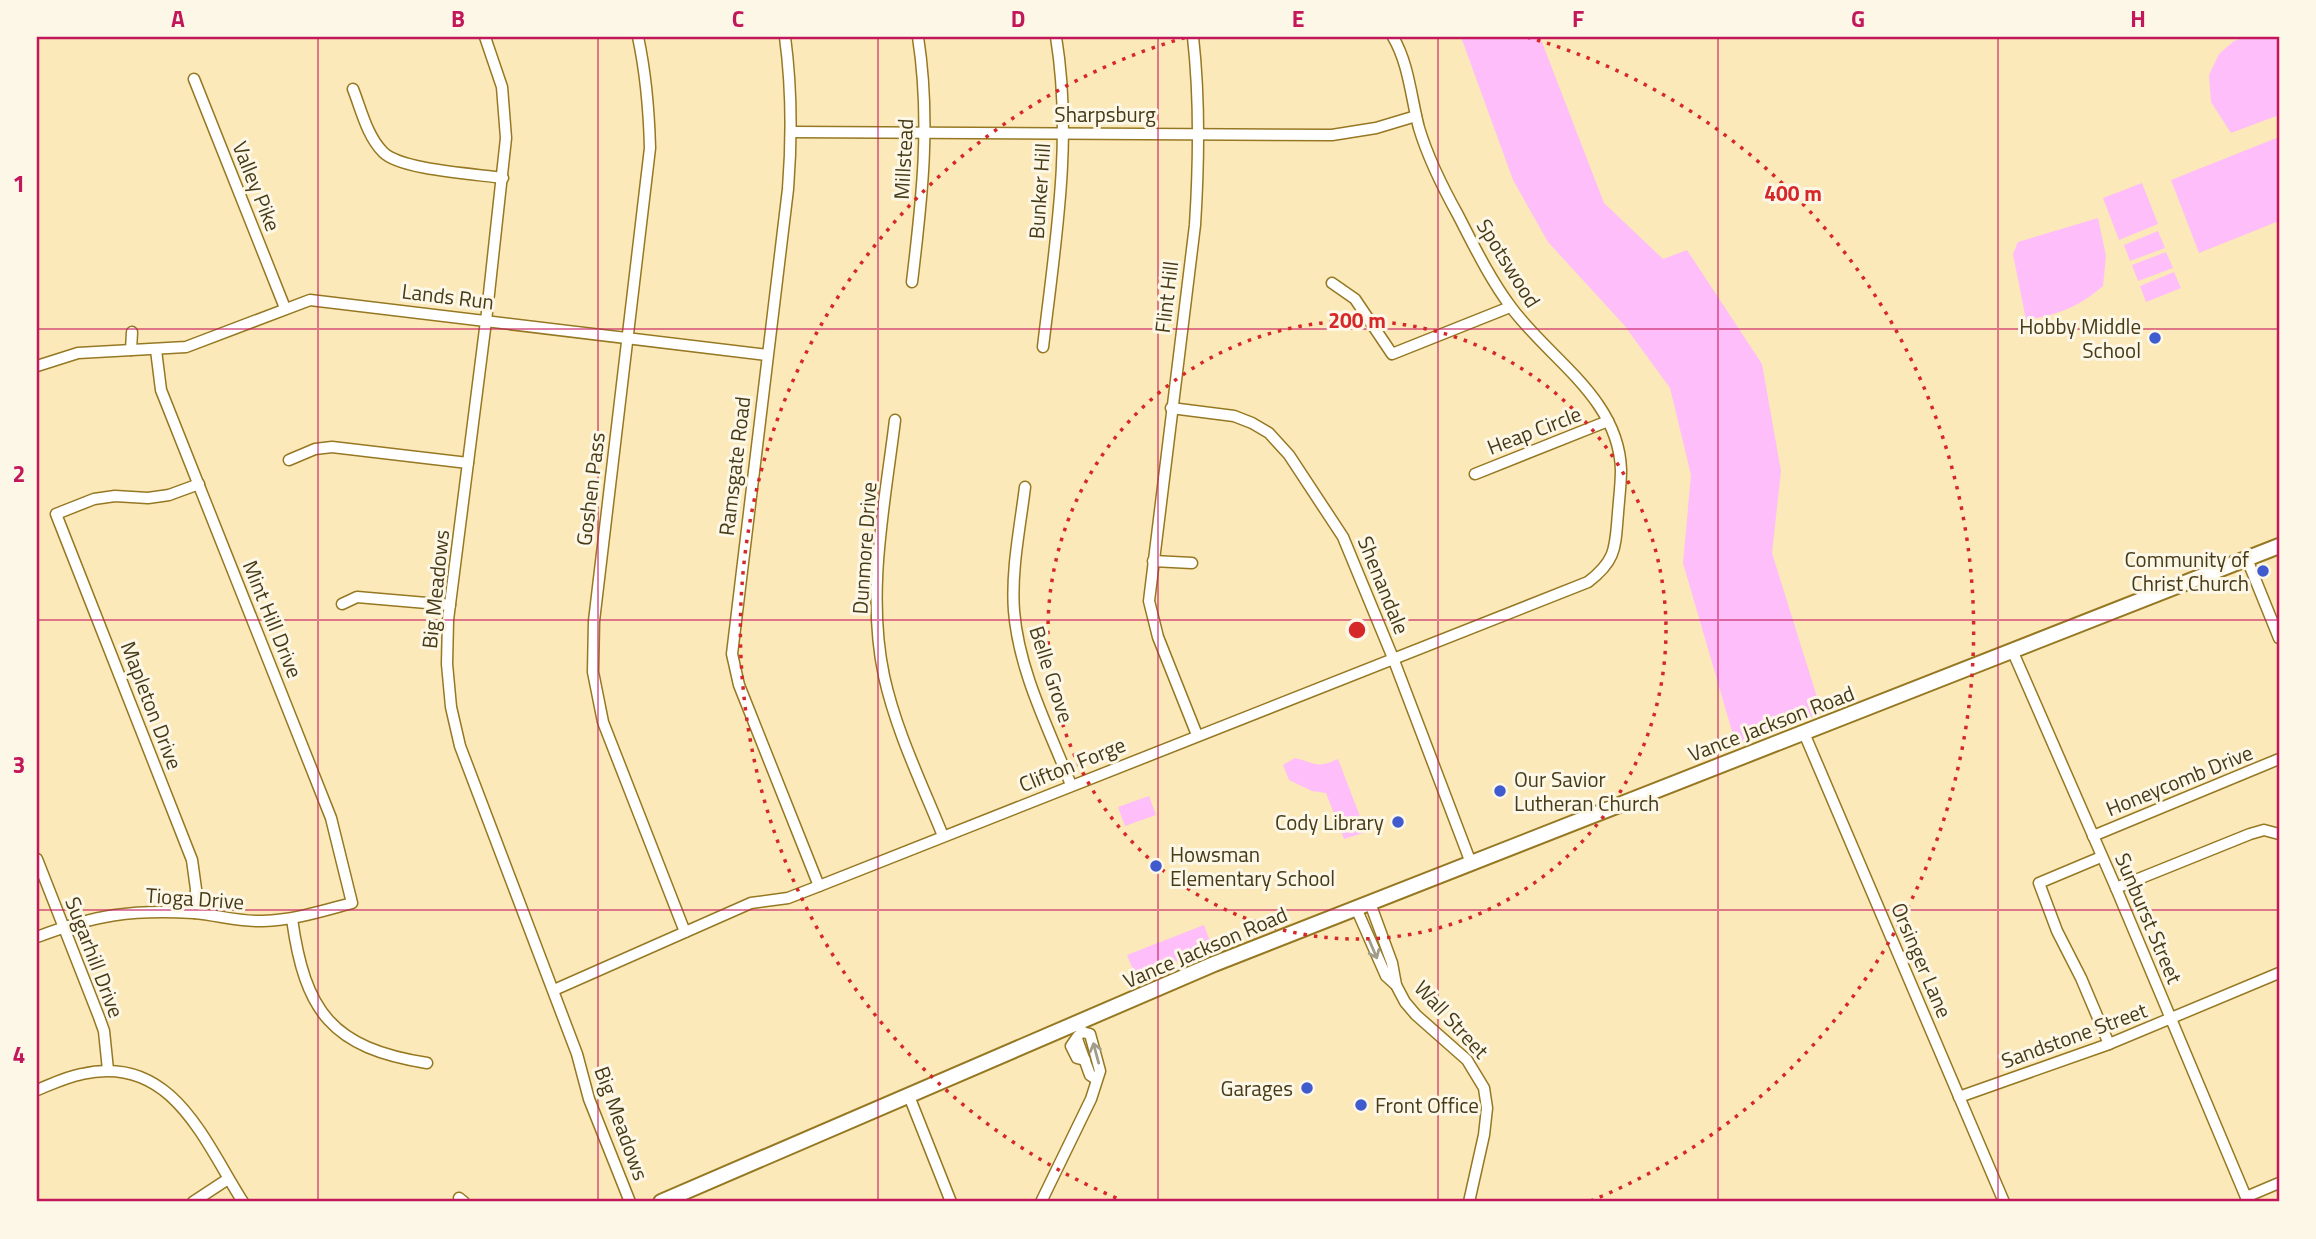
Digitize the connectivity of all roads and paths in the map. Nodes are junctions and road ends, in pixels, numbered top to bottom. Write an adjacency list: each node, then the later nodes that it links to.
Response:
1 (485, 37): 15 (street, Big Meadows)
2 (638, 37): 22 (street, Goshen Pass)
3 (785, 37): 11 (street, Ramsgate Road)
4 (918, 37): 12 (street, Millstead)
5 (1056, 37): 13 (street, Bunker Hill)
6 (1193, 37): 14 (street, Flint Hill)
7 (1393, 37): 10 (street, Spotswood)
8 (194, 79): 19 (street, Valley Pike)
9 (353, 89): 15 (street)
10 (1416, 116): 14 (street, Sharpsburg); 18 (street, Spotswood)
11 (792, 132): 12 (street, Sharpsburg); 26 (street, Ramsgate Road)
12 (925, 133): 13 (street, Sharpsburg); 16 (street, Millstead)
13 (1063, 133): 14 (street, Sharpsburg); 23 (street, Bunker Hill)
14 (1198, 133): 28 (street, Flint Hill)
15 (503, 178): 20 (street, Big Meadows)
16 (912, 282)
17 (1332, 283): 18 (street)
18 (1510, 307): 30 (street, Spotswood)
19 (285, 308): 20 (street, Lands Run); 25 (street, Lands Run)
20 (486, 321): 22 (street, Lands Run); 32 (street, Big Meadows)
21 (132, 332): 24 (street)
22 (628, 339): 26 (street, Lands Run); 63 (street, Goshen Pass)
23 (1043, 346)
24 (131, 350): 25 (street, Lands Run); 27 (street, Lands Run)
25 (156, 350): 34 (street, Mint Hill Drive)
26 (768, 355): 56 (street, Ramsgate Road)
27 (37, 366)
28 (1171, 408): 38 (street, Flint Hill); 45 (street, Shenandale)
29 (895, 420): 51 (street, Dunmore Drive)
30 (1608, 421): 33 (street, Heap Circle); 40 (street, Spotswood)
31 (289, 460): 32 (street)
32 (468, 463): 42 (street, Big Meadows)
33 (1475, 474)
34 (199, 484): 58 (street, Mint Hill Drive); 60 (street, Mapleton Drive)
35 (1025, 487): 49 (street, Belle Grove)
36 (2279, 546): 37 (main road, Vance Jackson Road)
37 (2247, 559): 43 (street); 44 (main road, Vance Jackson Road)
38 (1153, 561): 39 (street); 47 (street, Flint Hill)
39 (1192, 563)
40 (1604, 570): 45 (street, Clifton Forge)
41 (342, 604): 42 (street)
42 (450, 605): 66 (street, Big Meadows)
43 (2279, 638)
44 (2012, 650): 46 (main road, Vance Jackson Road); 52 (street, Sunburst Street)
45 (1393, 658): 47 (street, Clifton Forge); 55 (street, Shenandale)
46 (1804, 733): 55 (main road, Vance Jackson Road); 75 (street, Orsinger Lane)
47 (1197, 735): 49 (street, Clifton Forge)
48 (2279, 759): 52 (street, Honeycomb Drive)
49 (1071, 785): 51 (street, Clifton Forge)
50 (2279, 834): 57 (street)
51 (943, 836): 56 (street, Clifton Forge)
52 (2093, 836): 53 (street, Sunburst Street)
53 (2101, 857): 57 (street, Sunburst Street); 69 (street)
54 (37, 859): 62 (street, Sugarhill Drive)
55 (1471, 863): 59 (main road, Vance Jackson Road)
56 (819, 886): 63 (street, Clifton Forge)
57 (2116, 887): 67 (street, Sunburst Street)
58 (352, 903): 61 (street, Tioga Drive)
59 (1363, 906): 68 (main road, Vance Jackson Road); 85 (street, Wall Street)
60 (195, 913): 61 (street, Tioga Drive); 62 (street, Tioga Drive)
61 (292, 919): 70 (street)
62 (64, 927): 64 (street, Tioga Drive); 71 (street, Sugarhill Drive)
63 (685, 932): 66 (street, Clifton Forge)
64 (37, 937)
65 (2279, 973): 67 (street, Sandstone Street)
66 (554, 990): 81 (street, Big Meadows)
67 (2171, 1019): 69 (street, Sandstone Street); 78 (street, Sunburst Street)
68 (1079, 1032): 72 (street, one-way to 68); 72 (street); 74 (main road, Vance Jackson Road)
69 (2109, 1044): 75 (street, Sandstone Street)
70 (427, 1063)
71 (108, 1070): 73 (street); 76 (street)
72 (1096, 1079): 84 (street)
73 (37, 1090)
74 (909, 1096): 82 (main road, Vance Jackson Road); 83 (street)
75 (1959, 1097): 86 (street, Orsinger Lane)
76 (228, 1179): 79 (street); 80 (street)
77 (2279, 1183): 78 (street)
78 (2247, 1199)
79 (193, 1202)
80 (243, 1202)
81 (630, 1202)
82 (661, 1202)
83 (951, 1202)
84 (1041, 1202)
85 (1469, 1202)
86 (2004, 1202)

